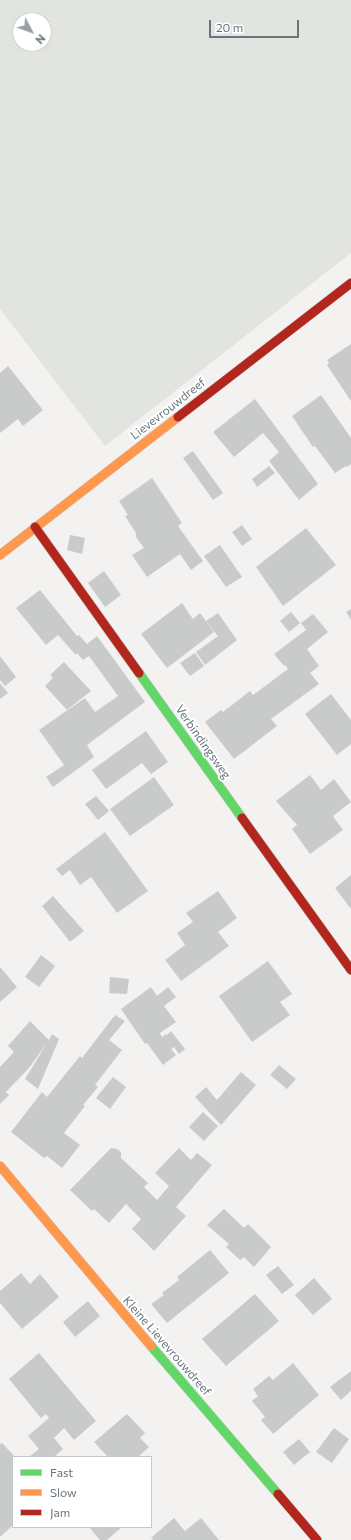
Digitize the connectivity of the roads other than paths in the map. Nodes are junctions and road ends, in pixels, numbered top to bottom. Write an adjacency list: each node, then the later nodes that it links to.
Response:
1 (351, 283): 2 (street, Lievevrouwdreef)
2 (35, 527): 3 (street, Lievevrouwdreef); 4 (street, Verbindingsweg)
3 (0, 555)
4 (351, 970)
5 (0, 1166): 6 (street, Kleine Lievevrouwdreef)
6 (317, 1540)

